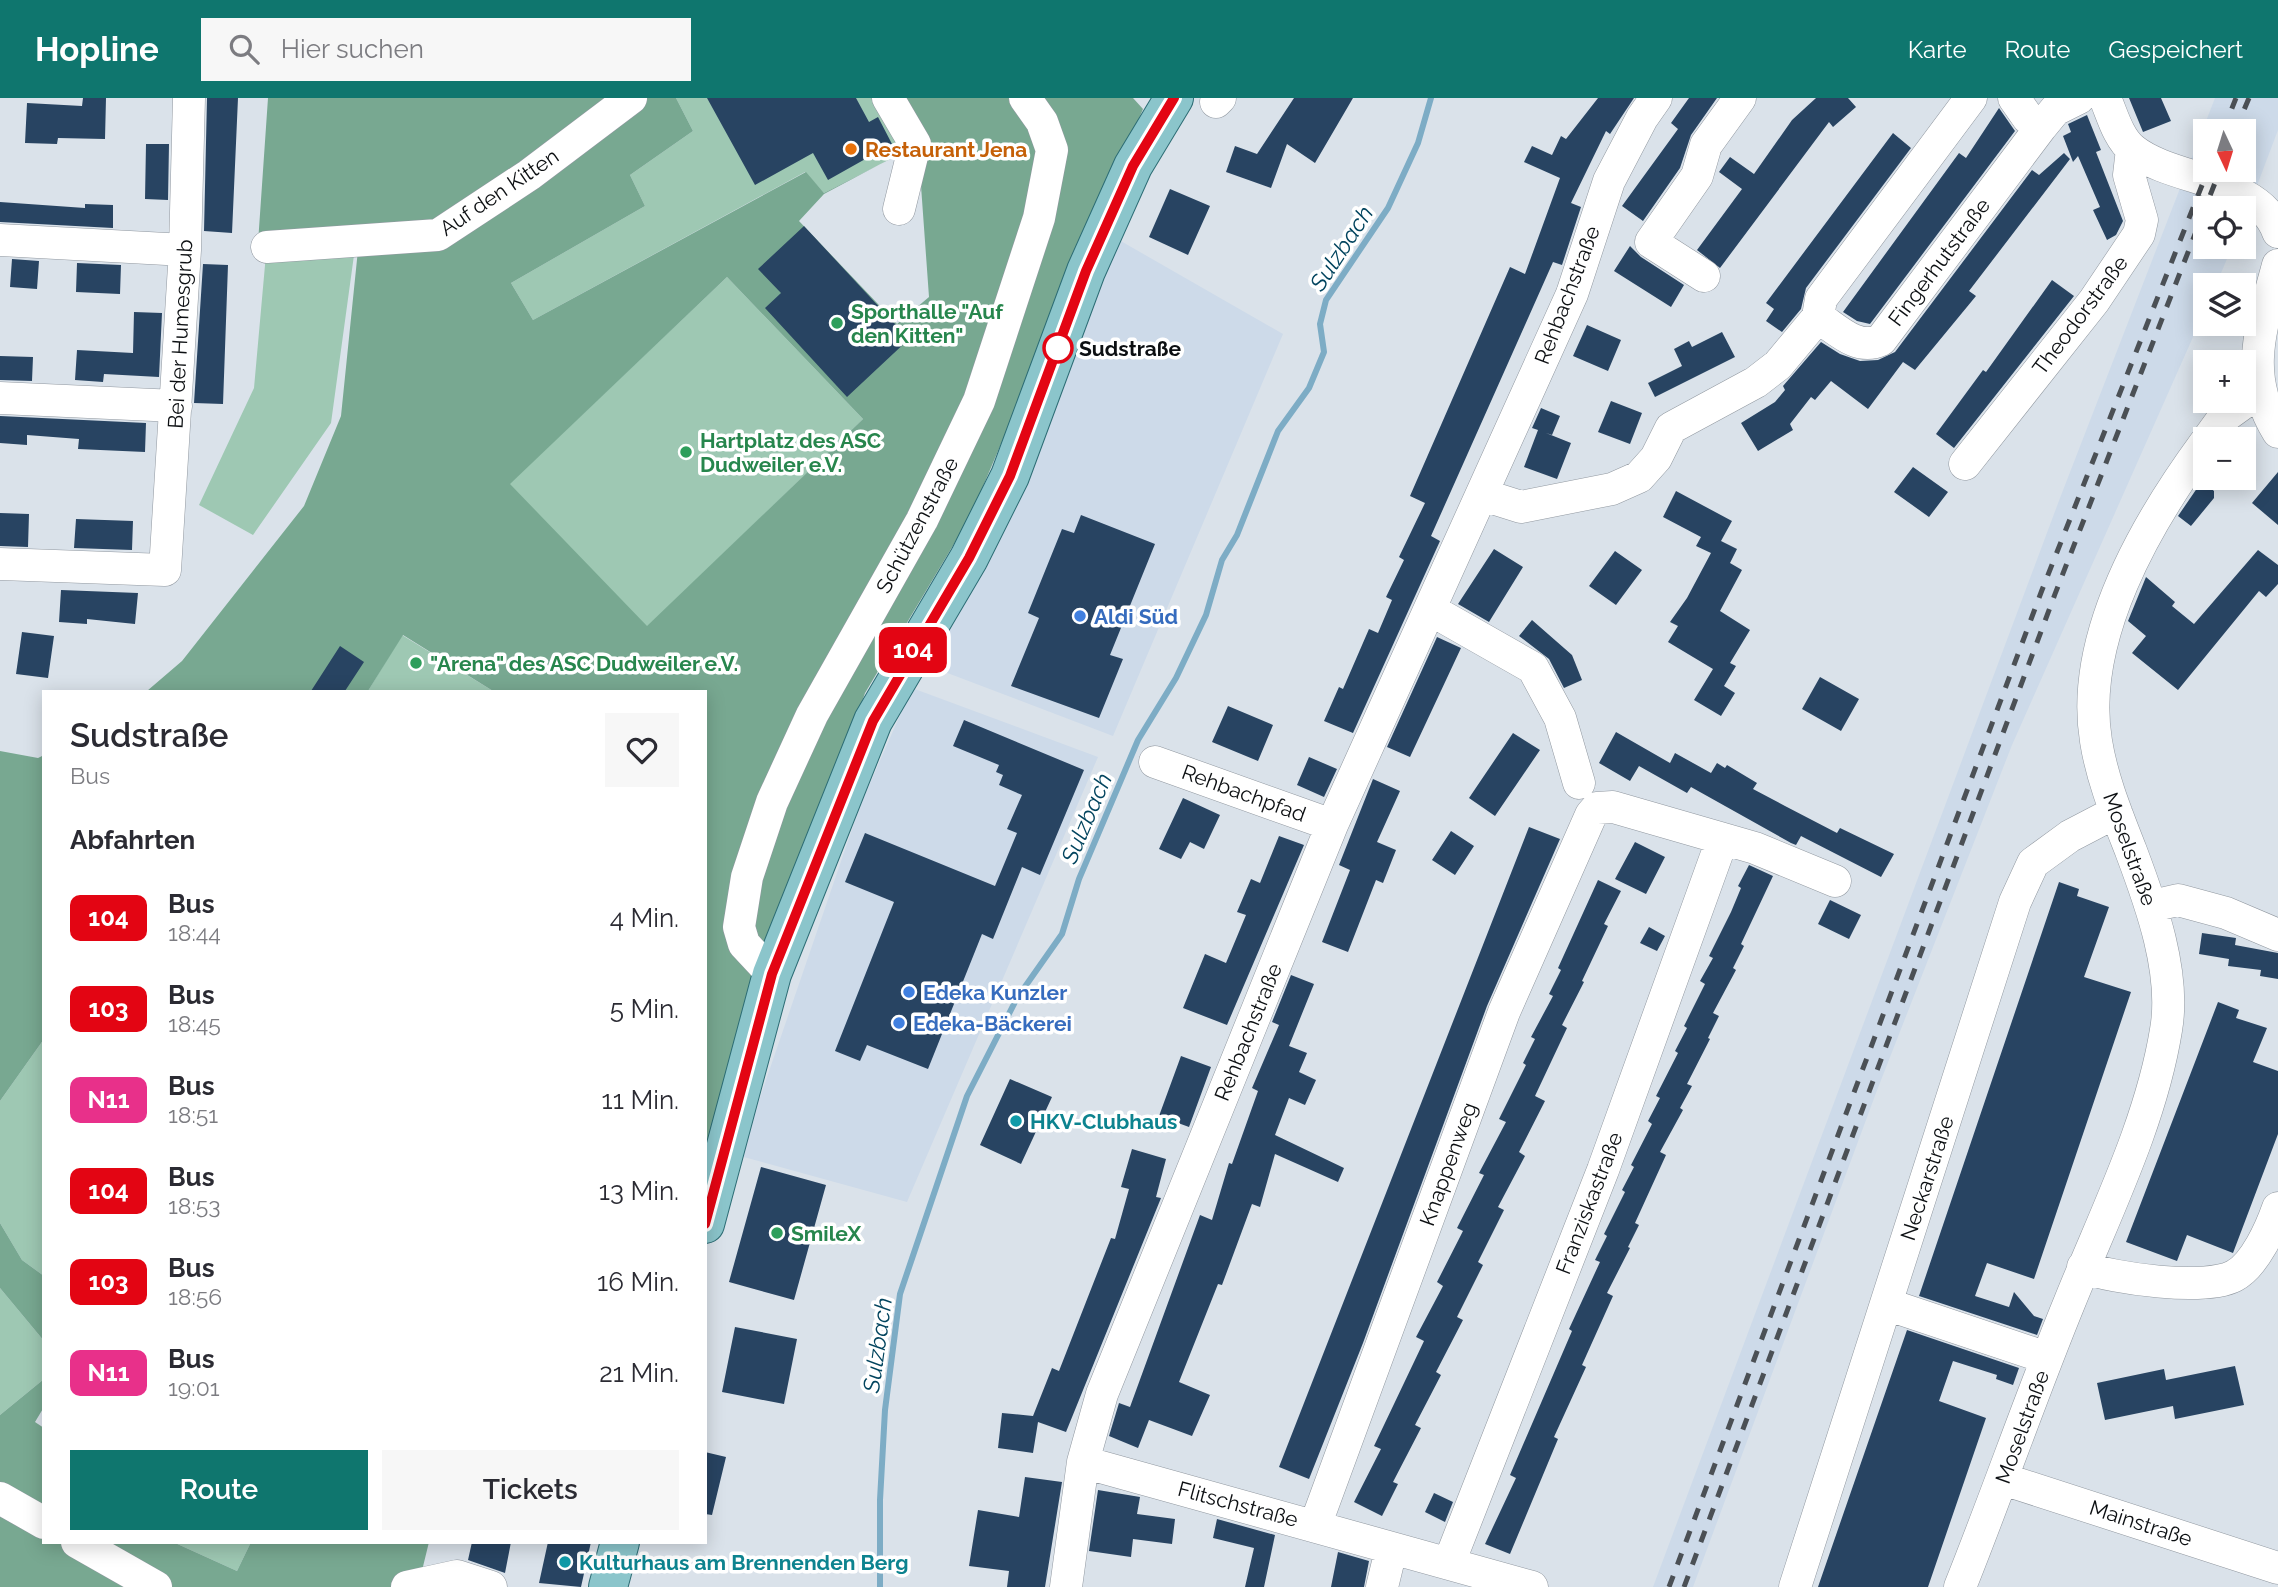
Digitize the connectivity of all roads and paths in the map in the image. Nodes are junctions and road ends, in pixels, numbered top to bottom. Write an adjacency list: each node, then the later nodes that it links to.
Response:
1 (189, 98): 18 (street, Bei der Humesgrub)
2 (631, 98): 17 (street, Auf den Kitten)
3 (888, 98): 14 (street)
4 (1025, 98): 40 (street, Schützenstraße)
5 (1174, 98): 40 (main road)
6 (1656, 98): 29 (street, Rehbachstraße)
7 (1740, 98): 20 (street)
8 (1972, 98): 21 (street)
9 (2014, 98): 12 (street)
10 (2079, 98): 12 (street, Fingerhutstraße)
11 (2105, 98): 13 (street)
12 (2041, 127): 21 (street, Fingerhutstraße)
13 (2132, 149): 15 (street); 28 (street, Theodorstraße)
14 (899, 209)
15 (2277, 222)
16 (0, 240): 18 (street)
17 (267, 247)
18 (185, 250): 24 (street, Bei der Humesgrub)
19 (2278, 265): 22 (street)
20 (1704, 276)
21 (1818, 317): 29 (street)
22 (2260, 391): 25 (street, Moselstraße); 26 (street)
23 (0, 398): 24 (street)
24 (177, 407): 30 (street, Bei der Humesgrub)
25 (2216, 427)
26 (2278, 432)
27 (2193, 460): 34 (street, Moselstraße)
28 (1965, 464)
29 (1483, 495): 31 (street, Rehbachstraße)
30 (0, 564)
31 (1431, 610): 33 (street); 35 (street, Rehbachstraße)
32 (1155, 762): 35 (street, Rehbachpfad)
33 (1588, 796): 36 (street); 50 (street, Knappenweg)
34 (2116, 812): 38 (street, Moselstraße); 44 (street, Neckarstraße)
35 (1332, 825): 46 (street, Rehbachstraße)
36 (1721, 840): 37 (street); 54 (street, Franziskastraße)
37 (1835, 881)
38 (2152, 906): 39 (street); 43 (street, Moselstraße)
39 (2278, 935)
40 (772, 974): 42 (main road)
41 (2278, 1208): 43 (street)
42 (707, 1217)
43 (2084, 1267): 45 (street, Moselstraße)
44 (1886, 1304): 45 (street); 63 (street, Neckarstraße)
45 (2047, 1358): 47 (street, Moselstraße)
46 (1083, 1462): 50 (street, Flitschstraße); 61 (street, Rehbachstraße)
47 (2003, 1479): 55 (street, Mainstraße); 64 (street, Moselstraße)
48 (0, 1498): 49 (street)
49 (42, 1522)
50 (1315, 1526): 53 (street, Flitschstraße)
51 (81, 1544): 57 (street)
52 (619, 1544): 60 (main road)
53 (1391, 1550): 54 (street, Flitschstraße); 62 (street)
54 (1450, 1563): 56 (street, Flitschstraße)
55 (2278, 1568)
56 (1525, 1586)
57 (156, 1587)
58 (407, 1587): 59 (street)
59 (491, 1587)
60 (608, 1587)
61 (1066, 1587)
62 (1382, 1587)
63 (1795, 1587)
64 (1960, 1587)

